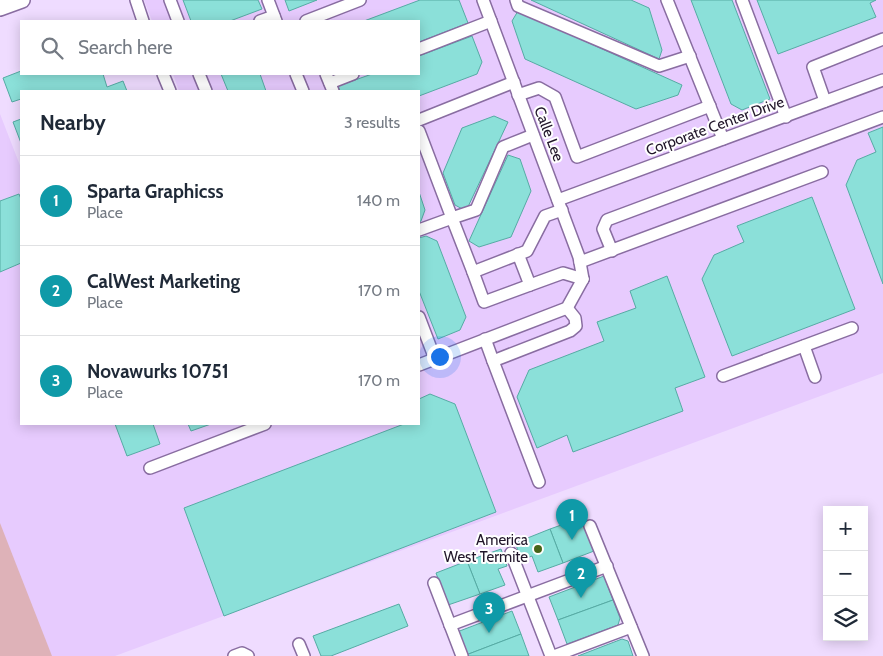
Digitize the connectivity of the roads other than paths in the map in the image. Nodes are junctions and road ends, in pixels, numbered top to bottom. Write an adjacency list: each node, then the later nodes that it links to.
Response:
1 (22, 0): 10 (main road)
2 (136, 0): 12 (street)
3 (170, 0): 13 (street)
4 (268, 0): 11 (street)
5 (360, 0): 14 (street)
6 (483, 0): 15 (street, Calle Lee)
7 (516, 0): 18 (street)
8 (668, 0): 18 (street)
9 (742, 0): 32 (street)
10 (0, 8)
11 (275, 19)
12 (144, 20)
13 (178, 20)
14 (309, 20)
15 (491, 21): 17 (street); 24 (street, Calle Lee)
16 (883, 39): 30 (street)
17 (420, 49)
18 (690, 56): 31 (street)
19 (163, 75): 26 (street)
20 (199, 75): 27 (street)
21 (296, 75): 28 (street)
22 (350, 75): 25 (street)
23 (883, 80): 30 (street, Corporate Center Drive)
24 (514, 82): 29 (street, Calle Lee); 34 (street)
25 (330, 83)
26 (170, 90)
27 (206, 90)
28 (303, 90)
29 (518, 95): 31 (street); 36 (street, Calle Lee)
30 (825, 101): 32 (street, Corporate Center Drive)
31 (710, 106): 37 (street)
32 (786, 117): 37 (street, Corporate Center Drive)
33 (883, 117): 42 (street)
34 (420, 120)
35 (420, 134): 40 (street)
36 (533, 135): 39 (street, Calle Lee); 40 (street)
37 (723, 139): 39 (street, Corporate Center Drive)
38 (822, 172): 42 (street)
39 (560, 205): 43 (street, Corporate Center Drive); 44 (street, Calle Lee)
40 (452, 218): 41 (street); 45 (street)
41 (420, 230)
42 (612, 251): 44 (street)
43 (518, 254): 45 (street); 47 (street)
44 (580, 262): 46 (street, Calle Lee)
45 (473, 272): 47 (street)
46 (583, 279): 47 (street); 48 (street)
47 (530, 285)
48 (567, 308): 51 (street); 54 (street)
49 (420, 320): 53 (street)
50 (852, 328): 52 (street)
51 (485, 339): 53 (street); 54 (street)
52 (804, 346): 56 (street); 57 (street)
53 (435, 359): 55 (street)
54 (493, 360): 60 (street)
55 (420, 365)
56 (723, 376)
57 (815, 377)
58 (262, 425): 59 (street)
59 (150, 468)
60 (539, 482)
61 (590, 526): 63 (street)
62 (511, 554): 65 (street)
63 (607, 566): 65 (street); 67 (street)
64 (434, 583): 66 (street)
65 (528, 596): 66 (street); 73 (street)
66 (450, 625): 72 (street)
67 (631, 627): 73 (street); 74 (street)
68 (299, 644): 71 (street)
69 (234, 656): 70 (street)
70 (248, 656)
71 (304, 656)
72 (462, 656)
73 (553, 656)
74 (642, 656)

